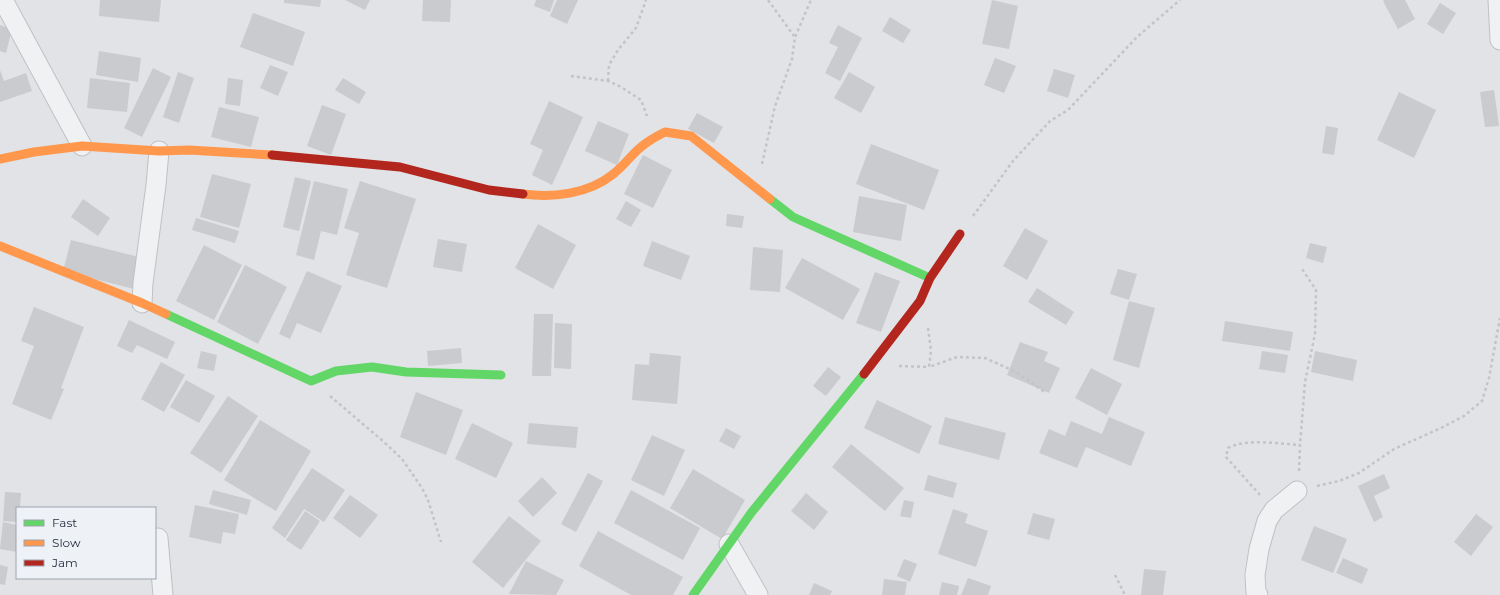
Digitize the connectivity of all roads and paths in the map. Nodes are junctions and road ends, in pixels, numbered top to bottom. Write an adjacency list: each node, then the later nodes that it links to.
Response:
1 (3, 0): 12 (street)
2 (646, 0): 10 (path)
3 (768, 0): 7 (path)
4 (810, 0): 7 (path)
5 (1180, 0): 16 (path)
6 (1498, 0): 8 (street)
7 (795, 37): 15 (path)
8 (1500, 40)
9 (571, 76): 10 (path)
10 (608, 81): 11 (path)
11 (655, 137): 13 (street); 15 (street)
12 (82, 146): 13 (street); 14 (street)
13 (159, 151): 21 (street)
14 (0, 159)
15 (756, 188): 19 (street)
16 (960, 234): 19 (street)
17 (0, 246): 21 (street)
18 (1302, 269): 26 (path)
19 (930, 278): 20 (street)
20 (920, 301): 25 (path); 31 (street)
21 (142, 303): 24 (street)
22 (1500, 318): 27 (path)
23 (501, 375): 24 (street)
24 (311, 381): 30 (path)
25 (1046, 393)
26 (1300, 445): 27 (path); 28 (path)
27 (1297, 491): 28 (street)
28 (1274, 510): 37 (street)
29 (158, 538): 33 (street)
30 (441, 542)
31 (728, 544): 34 (street); 35 (street)
32 (1115, 575): 36 (path)
33 (163, 595)
34 (693, 595)
35 (758, 595)
36 (1124, 595)
37 (1258, 595)

